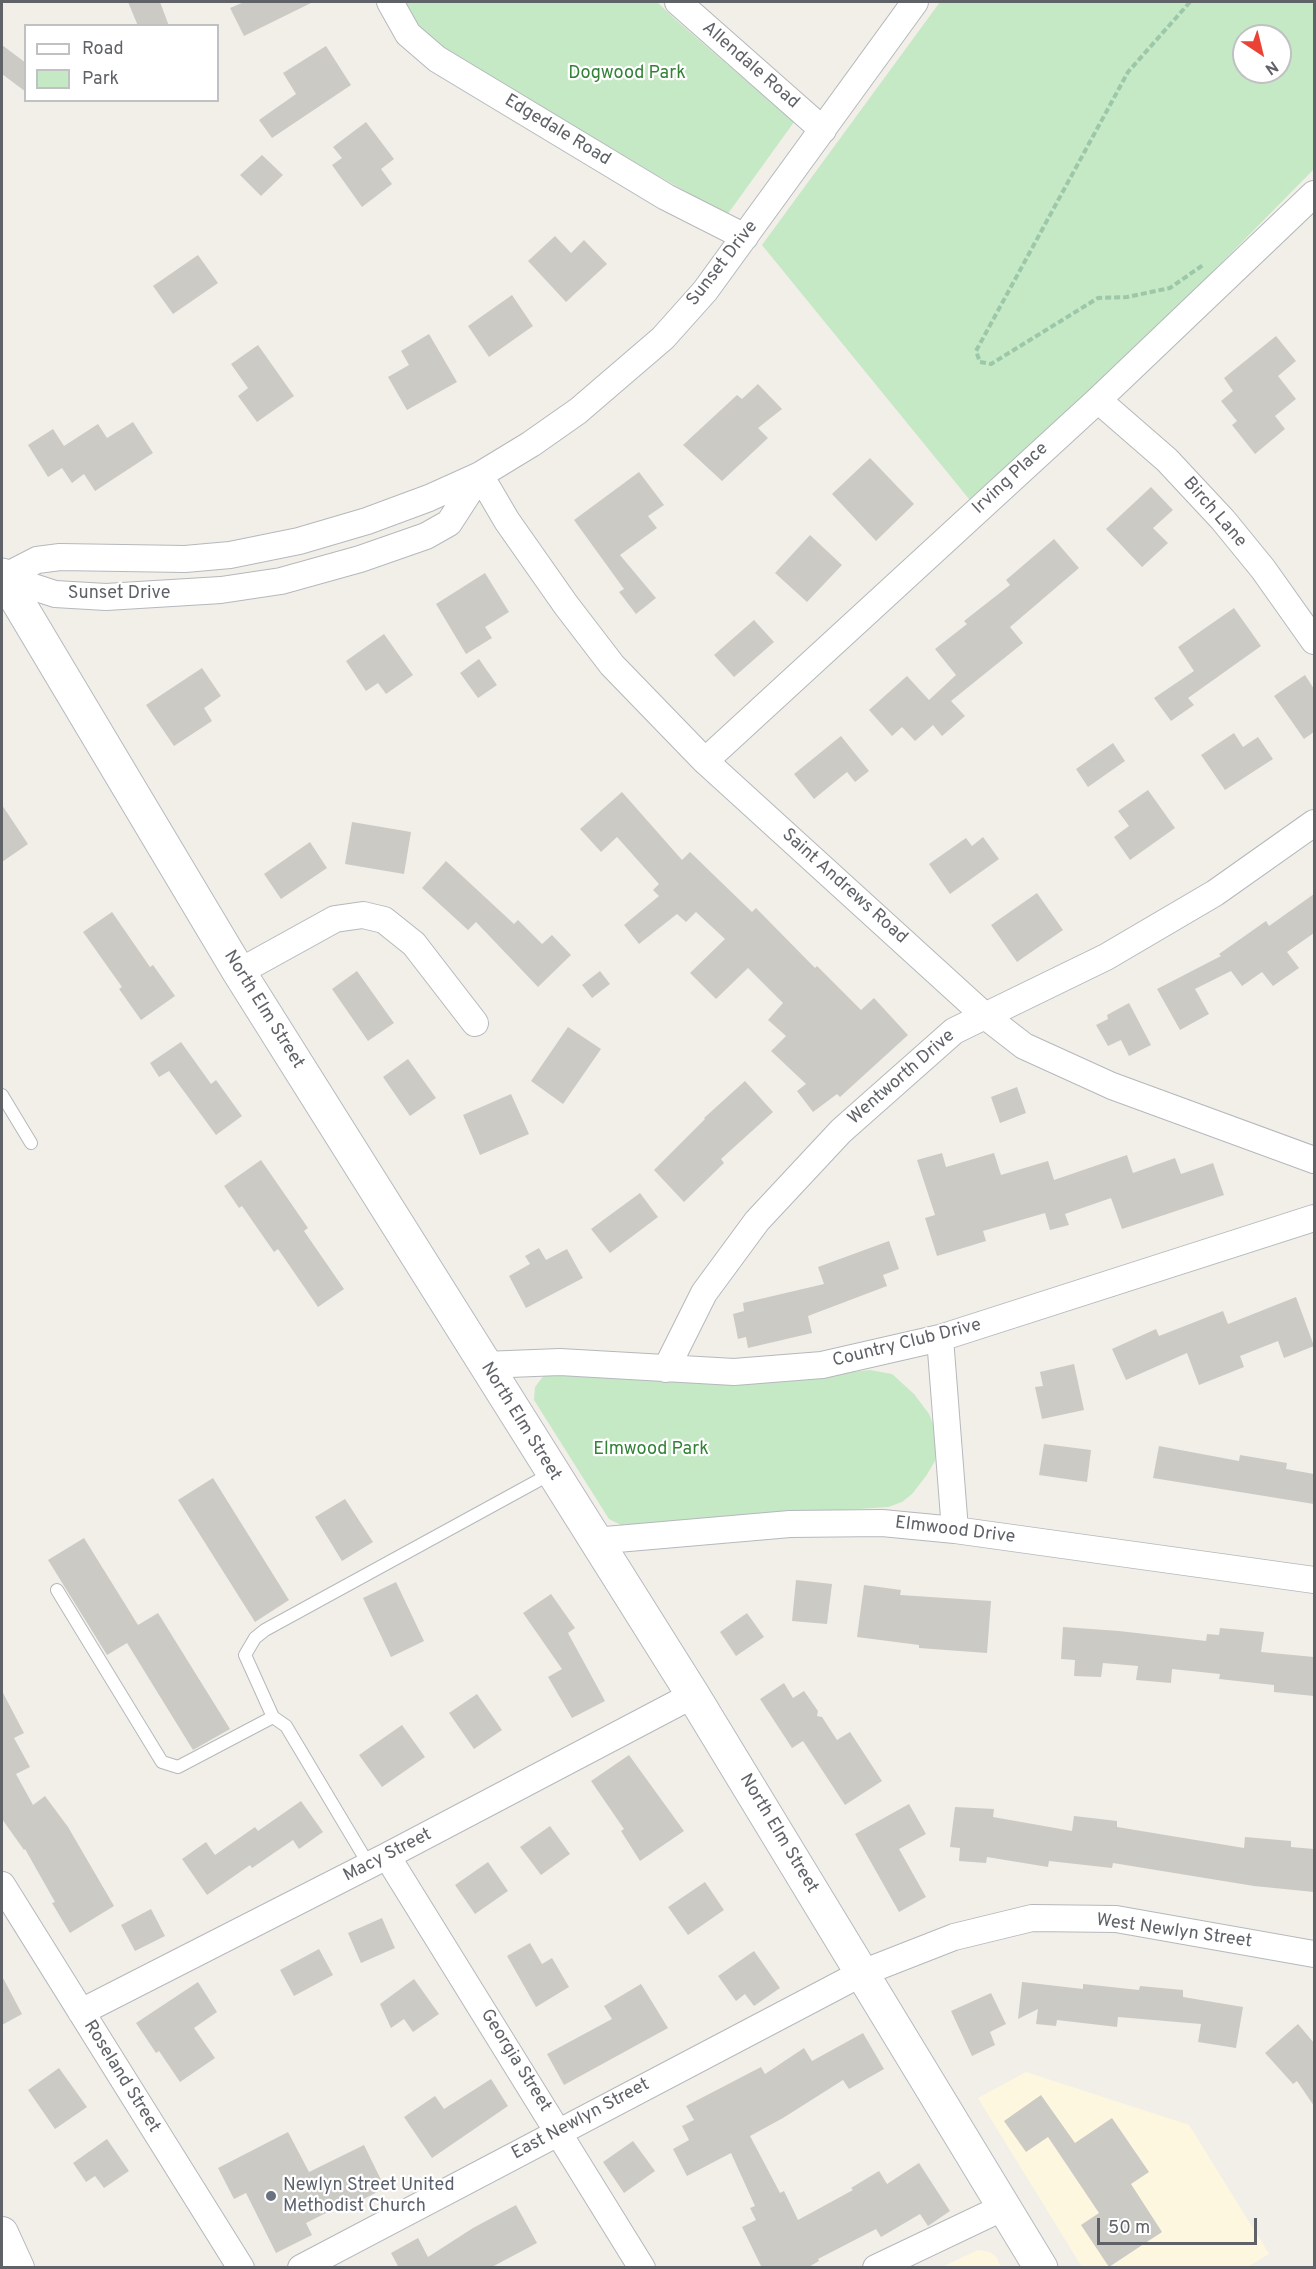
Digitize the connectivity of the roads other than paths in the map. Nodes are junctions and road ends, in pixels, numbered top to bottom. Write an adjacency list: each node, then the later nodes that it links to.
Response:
1 (390, 2): 6 (street, Edgedale Road)
2 (678, 2): 4 (street, Allendale Road)
3 (915, 2): 4 (street, Sunset Drive)
4 (823, 130): 6 (street, Sunset Drive)
5 (1314, 194): 7 (street, Irving Place)
6 (745, 237): 8 (street, Sunset Drive)
7 (1098, 400): 10 (street, Birch Lane); 11 (street, Irving Place)
8 (480, 475): 9 (street, Sunset Drive); 9 (street, Sunset Drive); 11 (street, Saint Andrews Road)
9 (2, 577): 13 (main road, North Elm Street)
10 (1314, 641)
11 (705, 761): 14 (street, Saint Andrews Road)
12 (1314, 824): 14 (street, Wentworth Drive)
13 (239, 972): 15 (street); 21 (main road, North Elm Street)
14 (984, 1015): 18 (street, Saint Andrews Road); 22 (street, Wentworth Drive)
15 (475, 1023)
16 (2, 1095): 17 (lane)
17 (31, 1143)
18 (1314, 1160)
19 (1314, 1218): 20 (street, Country Club Drive)
20 (940, 1338): 22 (street, Country Club Drive); 24 (street)
21 (484, 1365): 22 (street, Country Club Drive); 23 (main road, North Elm Street)
22 (666, 1369)
23 (552, 1473): 25 (main road, North Elm Street); 29 (lane)
24 (955, 1530): 25 (street, Elmwood Drive); 26 (street, Elmwood Drive)
25 (594, 1541): 28 (main road, North Elm Street)
26 (1314, 1580)
27 (57, 1590): 29 (lane)
28 (693, 1695): 30 (street, Macy Street); 33 (main road, North Elm Street)
29 (273, 1717): 30 (lane)
30 (378, 1861): 34 (street, Macy Street); 35 (street, Georgia Street)
31 (2, 1885): 34 (street, Roseland Street)
32 (1314, 1954): 33 (street, West Newlyn Street)
33 (862, 1973): 35 (street, East Newlyn Street); 36 (main road, North Elm Street)
34 (81, 2012): 39 (street, Roseland Street)
35 (559, 2131): 40 (street, East Newlyn Street); 41 (street, Georgia Street)
36 (1004, 2206): 42 (street); 43 (main road, North Elm Street)
37 (2, 2233): 38 (street)
38 (18, 2268)
39 (242, 2268)
40 (302, 2268)
41 (642, 2268)
42 (876, 2268)
43 (1041, 2268)

